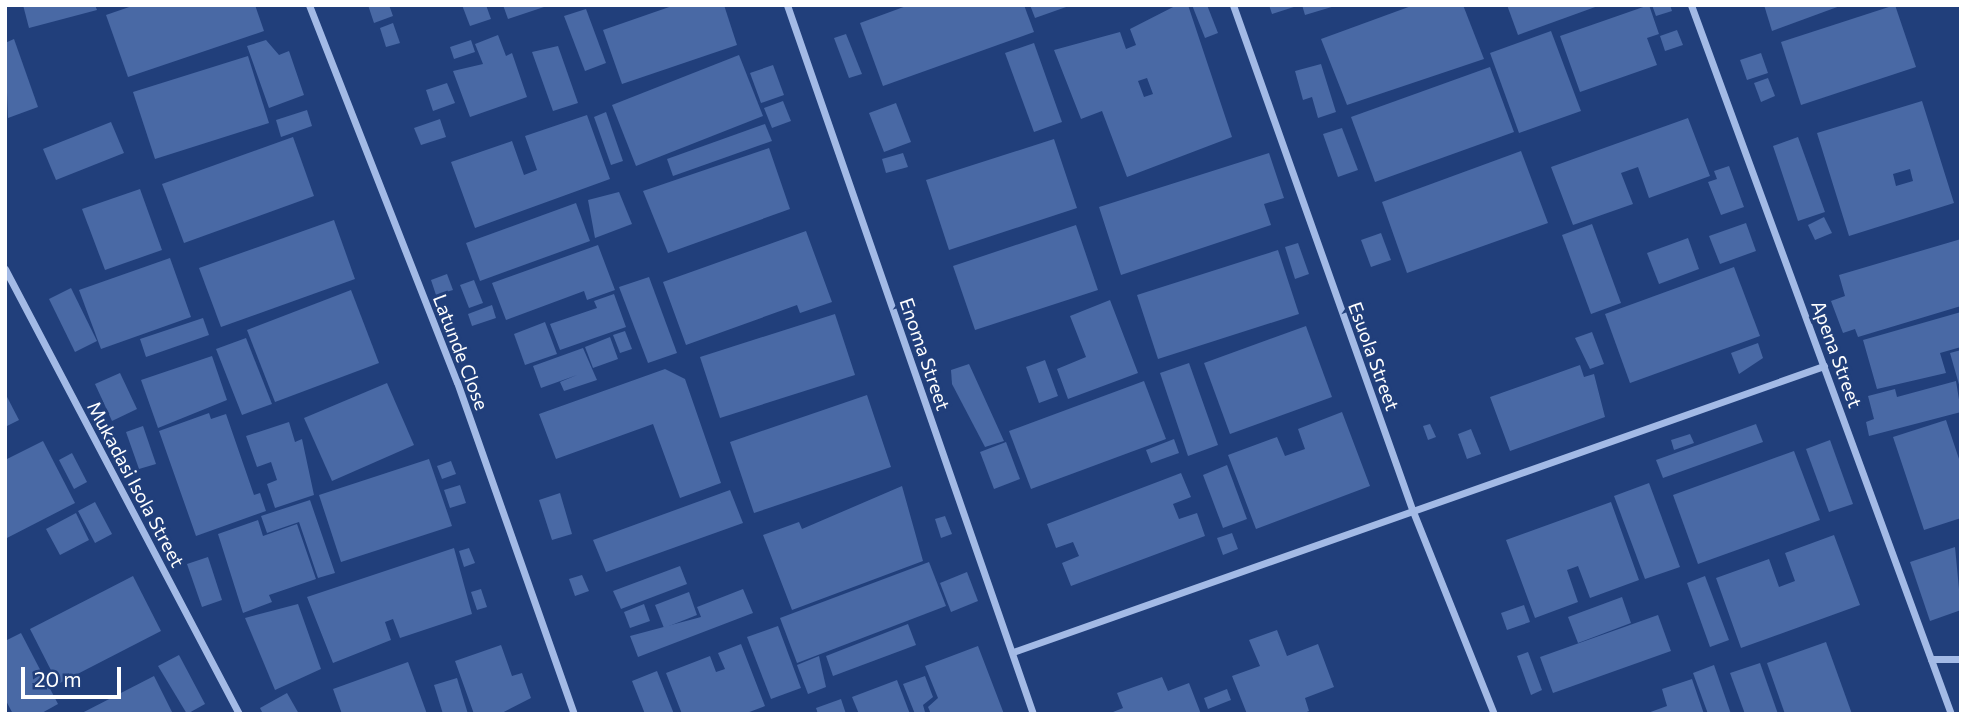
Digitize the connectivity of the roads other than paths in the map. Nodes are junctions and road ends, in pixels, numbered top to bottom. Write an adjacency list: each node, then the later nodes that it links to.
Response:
1 (309, 5): 12 (street, Latunde Close)
2 (787, 5): 8 (street, Enoma Street)
3 (1233, 5): 7 (street, Esuola Street)
4 (1691, 5): 6 (street, Apena Street)
5 (5, 269): 11 (street, Mukadasi Isola Street)
6 (1824, 366): 7 (street); 9 (street, Apena Street)
7 (1412, 509): 8 (street); 14 (street, Esuola Street)
8 (1013, 653): 13 (street, Enoma Street)
9 (1931, 659): 10 (street); 15 (street, Apena Street)
10 (1961, 659)
11 (239, 714)
12 (574, 714)
13 (1033, 714)
14 (1494, 714)
15 (1951, 714)

